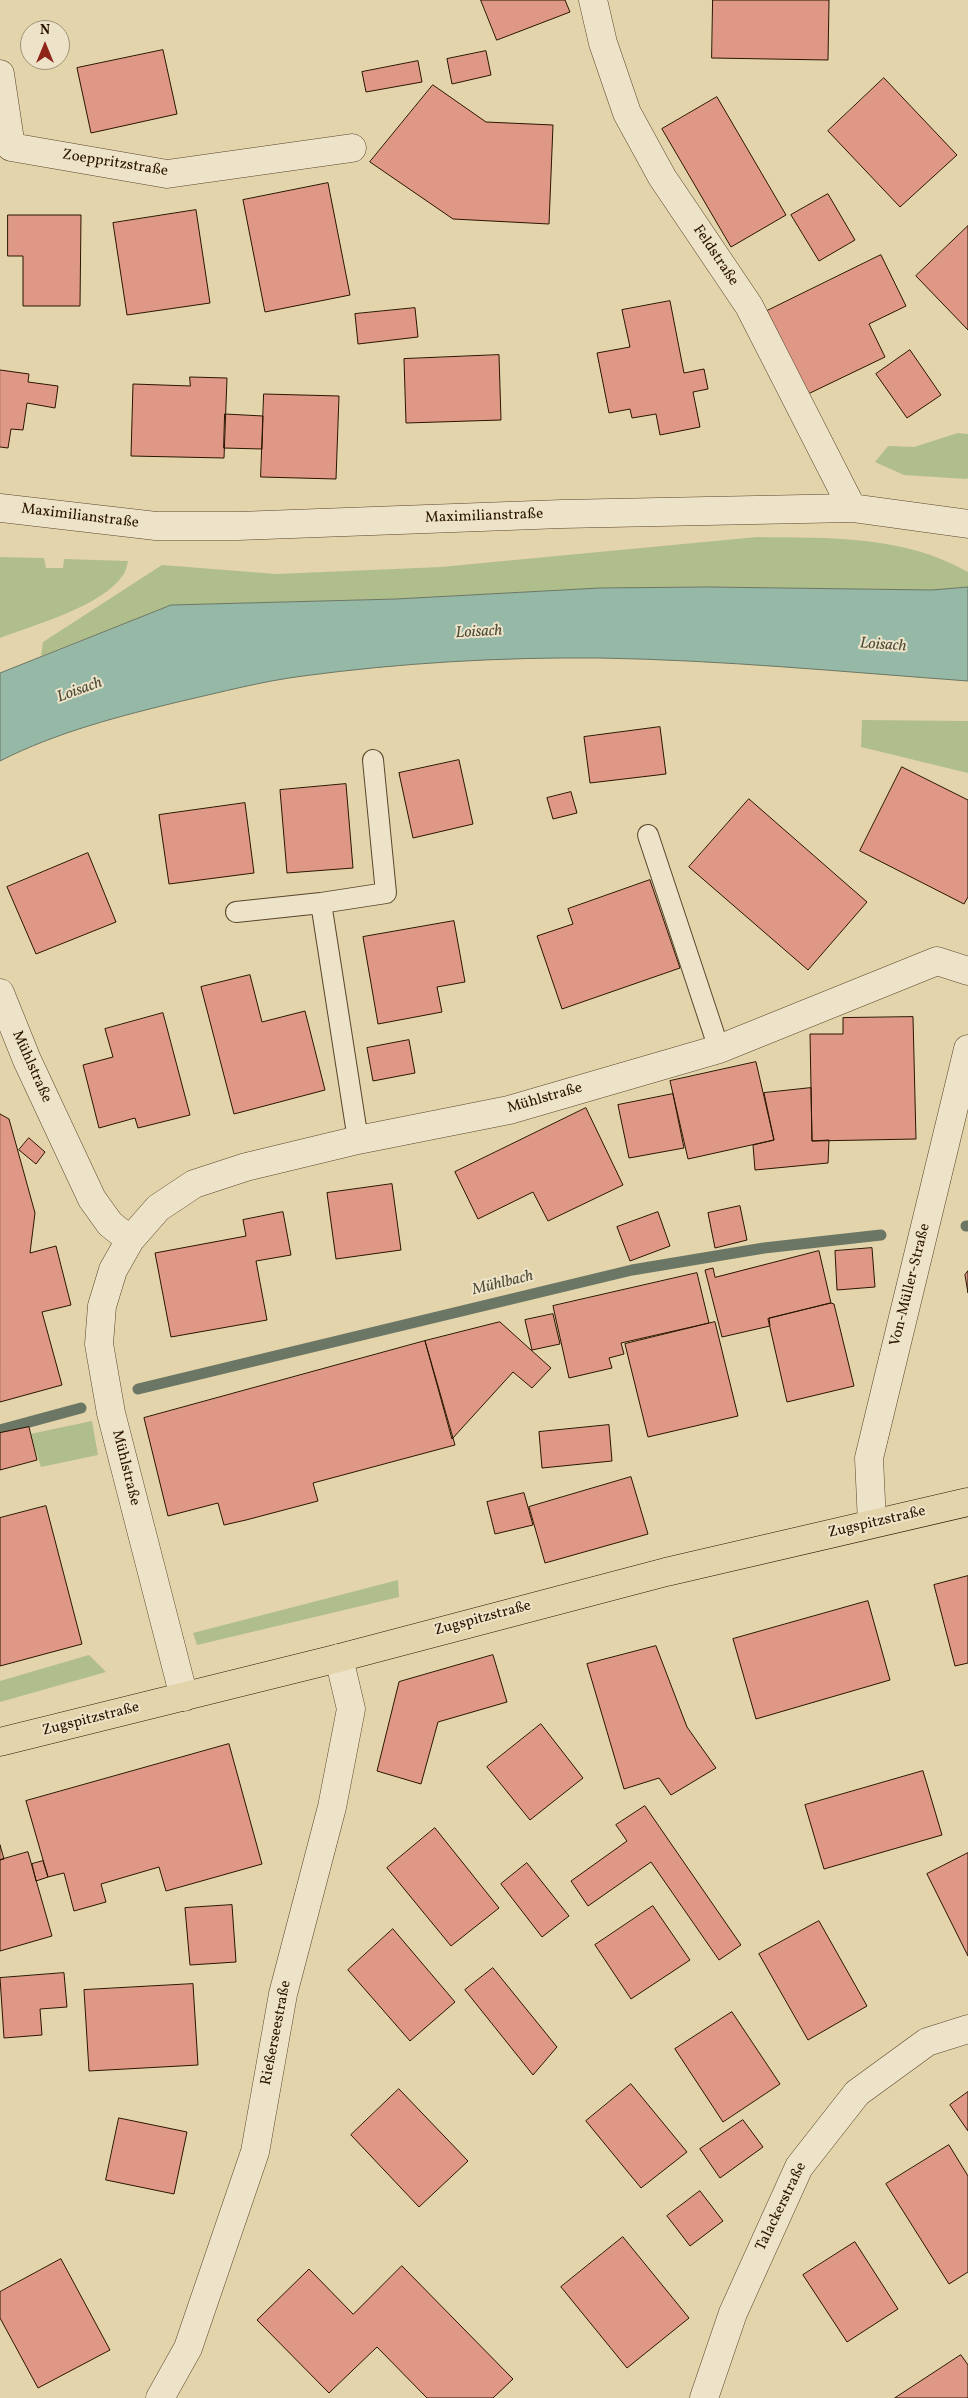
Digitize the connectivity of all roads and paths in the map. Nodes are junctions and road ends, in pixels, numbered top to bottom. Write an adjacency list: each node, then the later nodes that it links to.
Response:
1 (594, 0): 5 (street, Feldstraße)
2 (0, 74): 3 (street, Zoeppritzstraße)
3 (352, 148)
4 (0, 508): 5 (street, Maximilianstraße)
5 (852, 508): 6 (street, Maximilianstraße)
6 (968, 524)
7 (373, 760): 9 (lane)
8 (648, 835): 13 (lane)
9 (322, 903): 10 (lane); 16 (lane)
10 (236, 912)
11 (968, 971): 13 (street, Mühlstraße)
12 (0, 993): 17 (street, Mühlstraße)
13 (718, 1049): 16 (street, Mühlstraße)
14 (968, 1049): 15 (street, Von-Müller-Straße)
15 (964, 1084): 19 (street, Von-Müller-Straße)
16 (358, 1140): 17 (street, Mühlstraße)
17 (130, 1240): 21 (street, Mühlstraße)
18 (968, 1502): 19 (main road, Zugspitzstraße)
19 (872, 1523): 20 (main road, Zugspitzstraße)
20 (339, 1658): 21 (main road, Zugspitzstraße); 24 (street, Rießerseestraße)
21 (184, 1697): 22 (main road, Zugspitzstraße)
22 (0, 1742)
23 (968, 2029): 25 (street, Talackerstraße)
24 (160, 2398)
25 (704, 2398)

